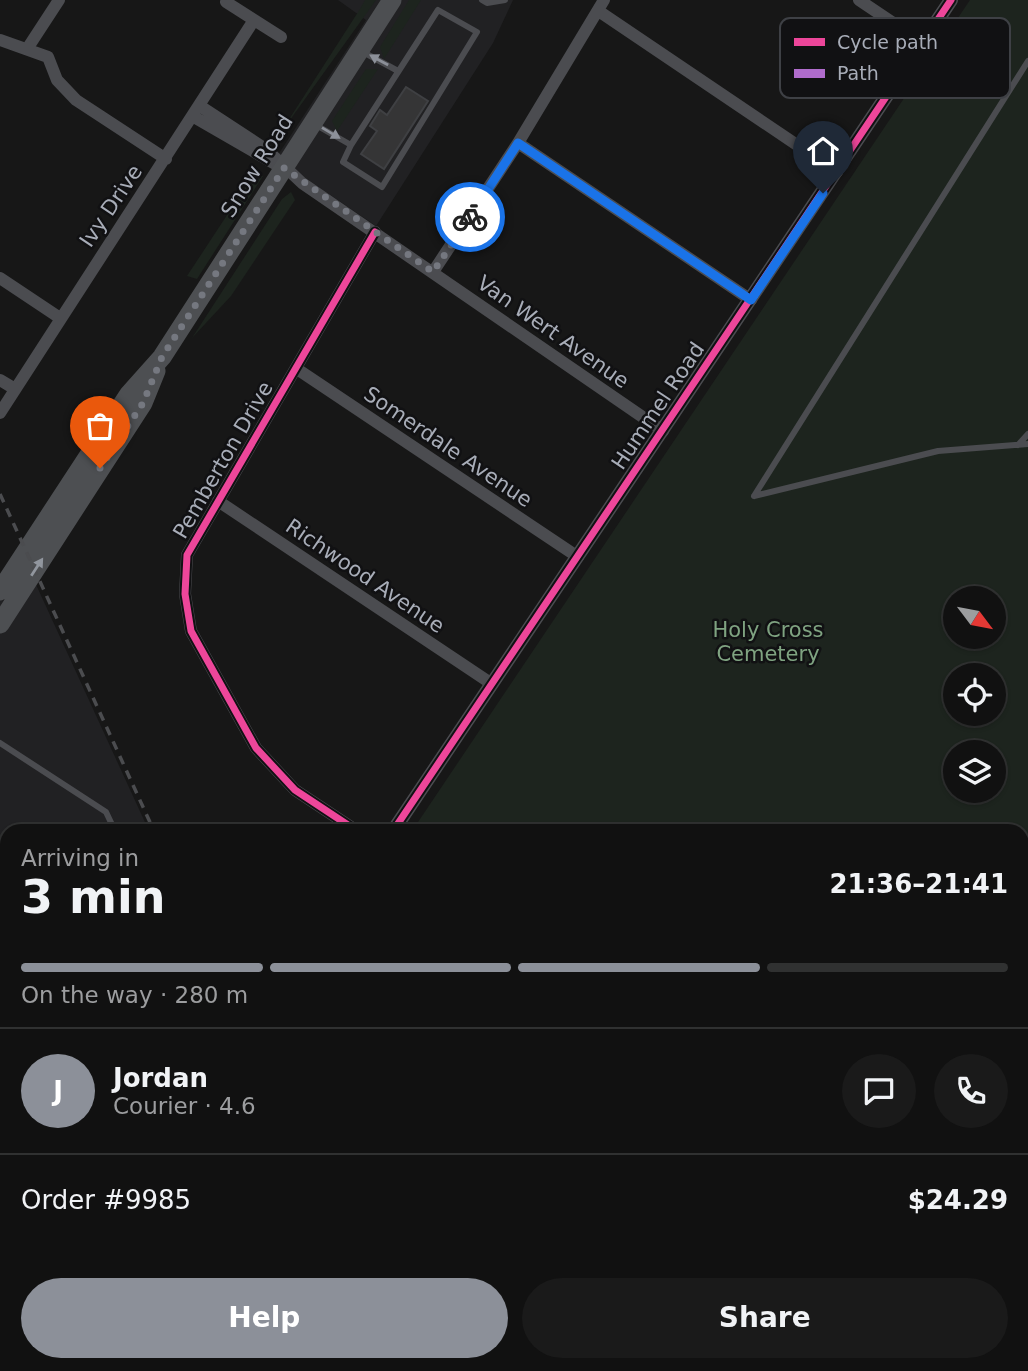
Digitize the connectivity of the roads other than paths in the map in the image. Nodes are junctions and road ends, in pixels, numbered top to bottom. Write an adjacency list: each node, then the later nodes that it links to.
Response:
1 (59, 0): 14 (street)
2 (392, 0): 15 (main road, Snow Road)
3 (482, 0): 4 (lane)
4 (505, 0)
5 (859, 0): 9 (street)
6 (951, 0): 10 (street, Hummel Road)
7 (226, 2): 11 (street)
8 (602, 6): 23 (street); 27 (street)
9 (886, 18)
10 (939, 18)
11 (254, 20): 12 (street); 21 (street, Ivy Drive)
12 (281, 37)
13 (0, 40): 14 (street)
14 (27, 48): 25 (street)
15 (359, 50): 17 (lane, one-way to 15); 22 (main road, Snow Road)
16 (1028, 61): 18 (lane)
17 (398, 71): 24 (lane); 24 (lane)
18 (1010, 90)
19 (886, 98): 27 (street, Hummel Road)
20 (1005, 98): 41 (lane)
21 (197, 111): 25 (street, Ivy Drive); 26 (street, Van Wert Avenue)
22 (312, 122): 24 (lane, one-way to 24); 26 (main road, Snow Road)
23 (518, 143): 29 (street); 31 (street)
24 (351, 145)
25 (166, 159): 32 (street, Ivy Drive)
26 (284, 168): 28 (street, Van Wert Avenue); 33 (main road, Snow Road)
27 (837, 172): 31 (street, Hummel Road)
28 (375, 232): 29 (street, Van Wert Avenue); 34 (street, Pemberton Drive)
29 (433, 272): 38 (street, Van Wert Avenue)
30 (0, 278): 32 (street)
31 (751, 300): 38 (street, Hummel Road)
32 (60, 318): 36 (street, Ivy Drive)
33 (162, 357): 44 (main road, Snow Road); 45 (main road, Snow Road, one-way to 33)
34 (297, 369): 42 (street, Pemberton Drive); 43 (street, Somerdale Avenue)
35 (0, 380): 36 (street)
36 (15, 389): 37 (street, Ivy Drive)
37 (0, 413)
38 (663, 431): 43 (street, Hummel Road)
39 (1028, 434): 41 (lane)
40 (1028, 444): 41 (lane)
41 (1018, 445)
42 (218, 501): 46 (street, Richwood Avenue); 49 (street, Pemberton Drive)
43 (578, 557): 46 (street, Hummel Road)
44 (0, 592)
45 (0, 624)
46 (492, 684): 50 (street, Hummel Road)
47 (0, 743): 48 (lane)
48 (111, 824)
49 (346, 824)
50 (398, 824)

